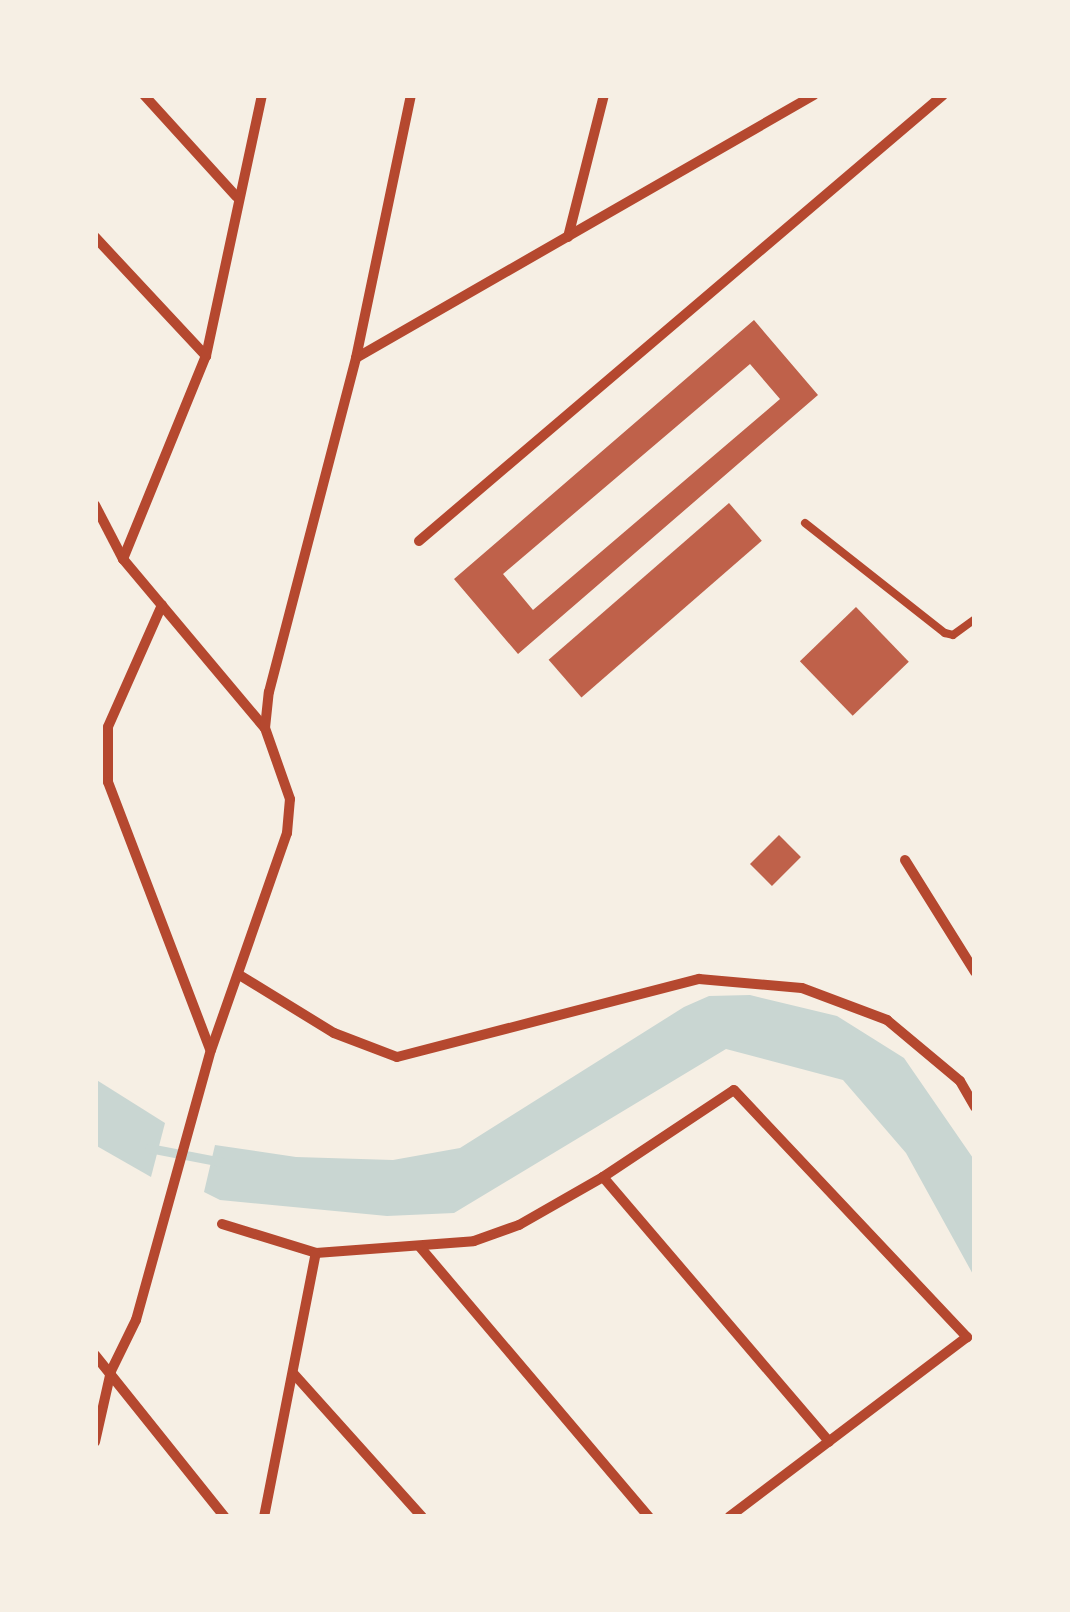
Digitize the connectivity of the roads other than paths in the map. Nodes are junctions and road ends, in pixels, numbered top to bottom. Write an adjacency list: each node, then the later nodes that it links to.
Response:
1 (144, 95): 7 (street)
2 (262, 95): 7 (street)
3 (412, 95): 11 (street)
4 (604, 95): 9 (street)
5 (943, 95): 14 (street)
6 (809, 97): 9 (street)
7 (236, 196): 10 (street)
8 (95, 237): 10 (street)
9 (568, 237): 11 (street)
10 (206, 356): 15 (street)
11 (356, 358): 18 (street)
12 (95, 505): 15 (street)
13 (805, 523): 17 (lane)
14 (419, 541)
15 (123, 559): 16 (street)
16 (162, 605): 18 (street); 22 (street)
17 (975, 619)
18 (265, 728): 21 (street)
19 (906, 860): 20 (street)
20 (975, 972)
21 (240, 976): 22 (street); 23 (street)
22 (211, 1050): 29 (street)
23 (975, 1107)
24 (604, 1178): 26 (street); 32 (street); 32 (street)
25 (222, 1224): 27 (street)
26 (420, 1247): 27 (street); 36 (street)
27 (316, 1253): 30 (street)
28 (95, 1355): 29 (street)
29 (110, 1371): 31 (street); 33 (street)
30 (294, 1373): 34 (street); 35 (street)
31 (95, 1442)
32 (829, 1442): 37 (street)
33 (224, 1517)
34 (264, 1517)
35 (422, 1517)
36 (650, 1517)
37 (730, 1517)

